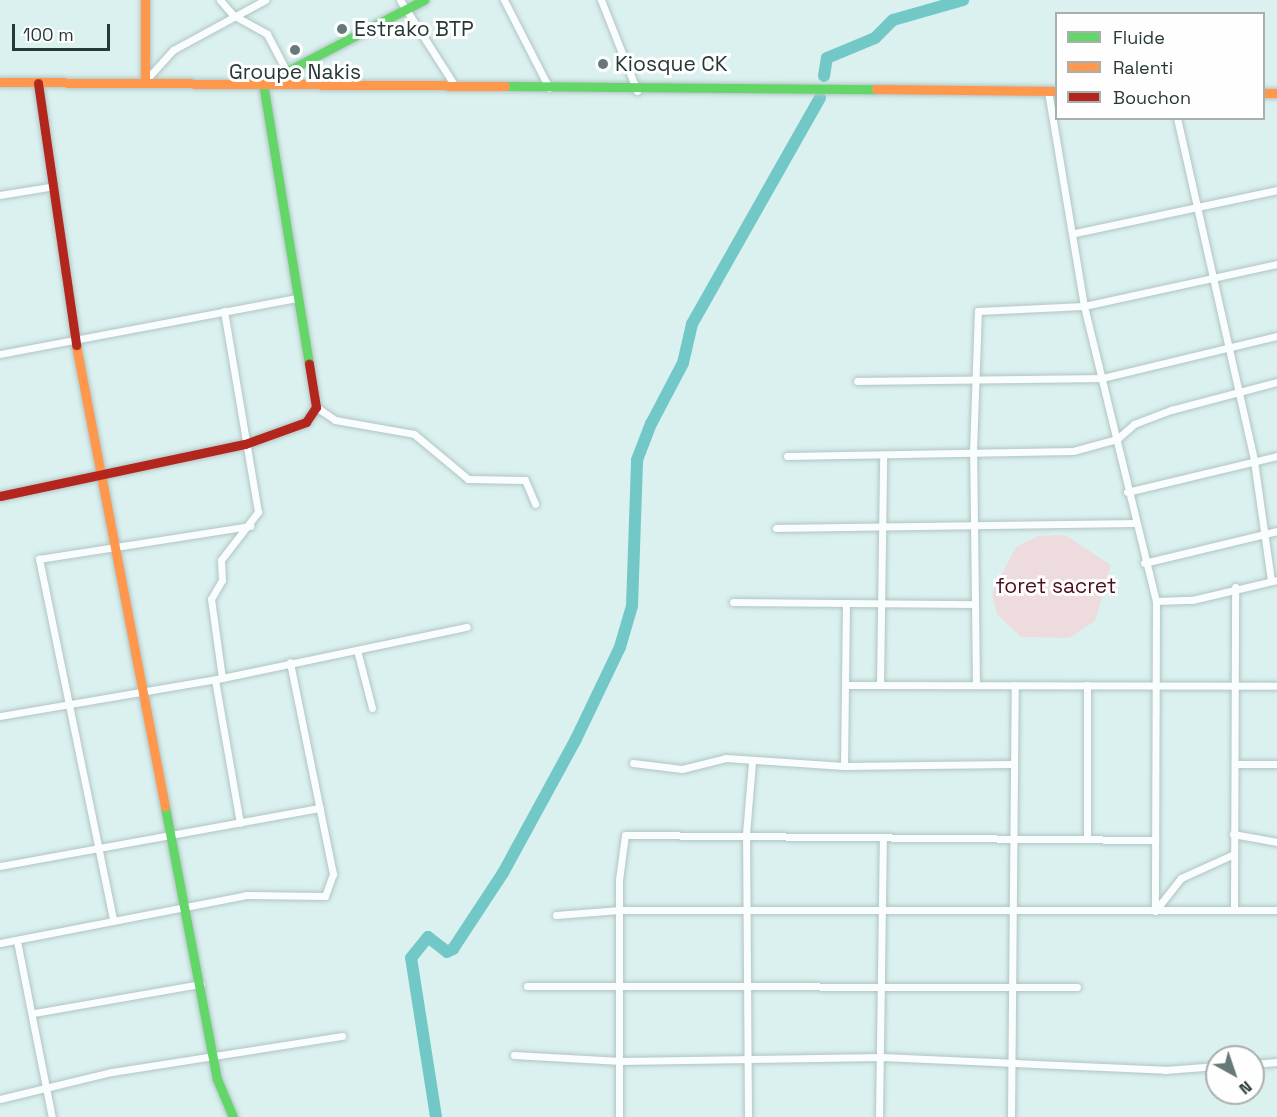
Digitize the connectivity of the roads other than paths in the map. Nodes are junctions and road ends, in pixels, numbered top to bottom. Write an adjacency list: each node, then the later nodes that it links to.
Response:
1 (145, 0): 10 (street)
2 (220, 0): 8 (street)
3 (265, 0): 8 (street)
4 (424, 0): 7 (street)
5 (504, 0): 15 (street)
6 (601, 0): 16 (street)
7 (403, 4): 9 (street); 14 (street)
8 (233, 15): 9 (street); 10 (street)
9 (286, 70): 13 (street)
10 (145, 81): 12 (street); 13 (street)
11 (0, 82): 12 (street)
12 (38, 83): 21 (street)
13 (263, 84): 14 (street); 28 (street)
14 (455, 86): 15 (street)
15 (549, 87): 16 (street)
16 (637, 91): 17 (street)
17 (1052, 91): 18 (street)
18 (1055, 109)
19 (1057, 120): 25 (street)
20 (1177, 120): 24 (street)
21 (49, 187): 23 (street); 32 (street)
22 (1277, 190): 24 (street)
23 (0, 195)
24 (1198, 207): 25 (street); 27 (street)
25 (1075, 232): 29 (street)
26 (1277, 264): 27 (street)
27 (1211, 280): 29 (street); 33 (street)
28 (296, 298): 30 (street); 40 (street)
29 (1084, 306): 35 (street); 36 (street)
30 (224, 311): 32 (street); 42 (street)
31 (1277, 336): 33 (street)
32 (75, 338): 34 (street); 48 (street)
33 (1225, 349): 35 (street); 39 (street)
34 (0, 354)
35 (1102, 378): 36 (street); 41 (street)
36 (978, 379): 37 (street); 43 (street)
37 (857, 381)
38 (1277, 382): 39 (street)
39 (1237, 397): 41 (street); 47 (street)
40 (316, 407): 42 (street); 51 (street)
41 (1117, 440): 43 (street); 49 (street)
42 (245, 444): 48 (street); 54 (street)
43 (973, 452): 46 (street); 53 (street)
44 (787, 456): 46 (street)
45 (1277, 456): 47 (street)
46 (883, 458): 55 (street)
47 (1254, 461): 49 (street); 58 (street)
48 (102, 478): 50 (street); 59 (street)
49 (1127, 492): 52 (street)
50 (0, 496)
51 (535, 504)
52 (1133, 523): 53 (street); 60 (street)
53 (973, 525): 55 (street); 67 (street)
54 (250, 526): 59 (street); 71 (street)
55 (879, 526): 56 (street); 66 (street)
56 (776, 528)
57 (1277, 531): 58 (street)
58 (1262, 535): 60 (street); 61 (street)
59 (117, 546): 80 (street); 81 (street)
60 (1144, 563): 63 (street)
61 (1274, 580): 62 (street)
62 (1235, 587): 63 (street); 78 (street)
63 (1156, 601): 77 (street)
64 (733, 602): 65 (street)
65 (846, 603): 66 (street); 72 (street)
66 (878, 603): 67 (street); 73 (street)
67 (973, 604): 74 (street)
68 (467, 627): 69 (street)
69 (357, 650): 70 (street); 82 (street)
70 (290, 662): 71 (street); 90 (street)
71 (218, 679): 80 (street); 91 (street)
72 (845, 685): 73 (street); 89 (street)
73 (880, 685): 74 (street)
74 (976, 685): 75 (street)
75 (1015, 685): 76 (street); 86 (street)
76 (1087, 685): 77 (street); 96 (street)
77 (1158, 686): 78 (street); 98 (street)
78 (1237, 686): 79 (street); 87 (street)
79 (1277, 686)
80 (145, 691): 81 (street); 94 (street)
81 (72, 701): 83 (street); 100 (street)
82 (372, 708)
83 (0, 716)
84 (752, 762): 85 (street); 89 (street); 92 (street)
85 (633, 763)
86 (1011, 764): 89 (street); 97 (street)
87 (1236, 764): 88 (street); 93 (street)
88 (1277, 764)
89 (844, 766)
90 (320, 808): 91 (street); 103 (street)
91 (240, 823): 94 (street)
92 (746, 834): 95 (street); 105 (street); 106 (street)
93 (1233, 834): 99 (street); 101 (street)
94 (171, 837): 100 (street); 103 (street)
95 (883, 837): 97 (street); 104 (street)
96 (1087, 838): 97 (street); 98 (street)
97 (1011, 839): 110 (street)
98 (1155, 840): 109 (street)
99 (1277, 842)
100 (101, 849): 102 (street); 112 (street)
101 (1234, 854): 107 (street); 109 (street)
102 (0, 866)
103 (184, 906): 112 (street); 115 (street)
104 (882, 908): 106 (street); 110 (street); 118 (street)
105 (620, 909): 106 (street); 111 (street); 116 (street)
106 (745, 909): 119 (street)
107 (1234, 910): 108 (street); 109 (street)
108 (1277, 910)
109 (1155, 911): 110 (street)
110 (1012, 912): 121 (street)
111 (556, 915)
112 (113, 919): 113 (street)
113 (17, 941): 114 (street); 122 (street)
114 (0, 944)
115 (200, 984): 122 (street); 125 (street)
116 (620, 984): 117 (street); 119 (street); 128 (street)
117 (527, 986)
118 (879, 986): 119 (street); 121 (street); 126 (street)
119 (750, 987): 127 (street)
120 (1077, 987): 121 (street)
121 (1011, 990): 129 (street)
122 (34, 1013): 131 (street)
123 (342, 1036): 125 (street)
124 (514, 1055): 128 (street)
125 (213, 1057): 131 (street); 134 (street)
126 (882, 1057): 127 (street); 129 (street); 137 (street)
127 (748, 1058): 128 (street); 136 (street)
128 (621, 1061): 135 (street)
129 (1010, 1061): 130 (street); 138 (street)
130 (1205, 1067)
131 (46, 1089): 132 (street); 133 (street)
132 (0, 1099)
133 (52, 1117)
134 (232, 1117)
135 (619, 1117)
136 (748, 1117)
137 (879, 1117)
138 (1011, 1117)

